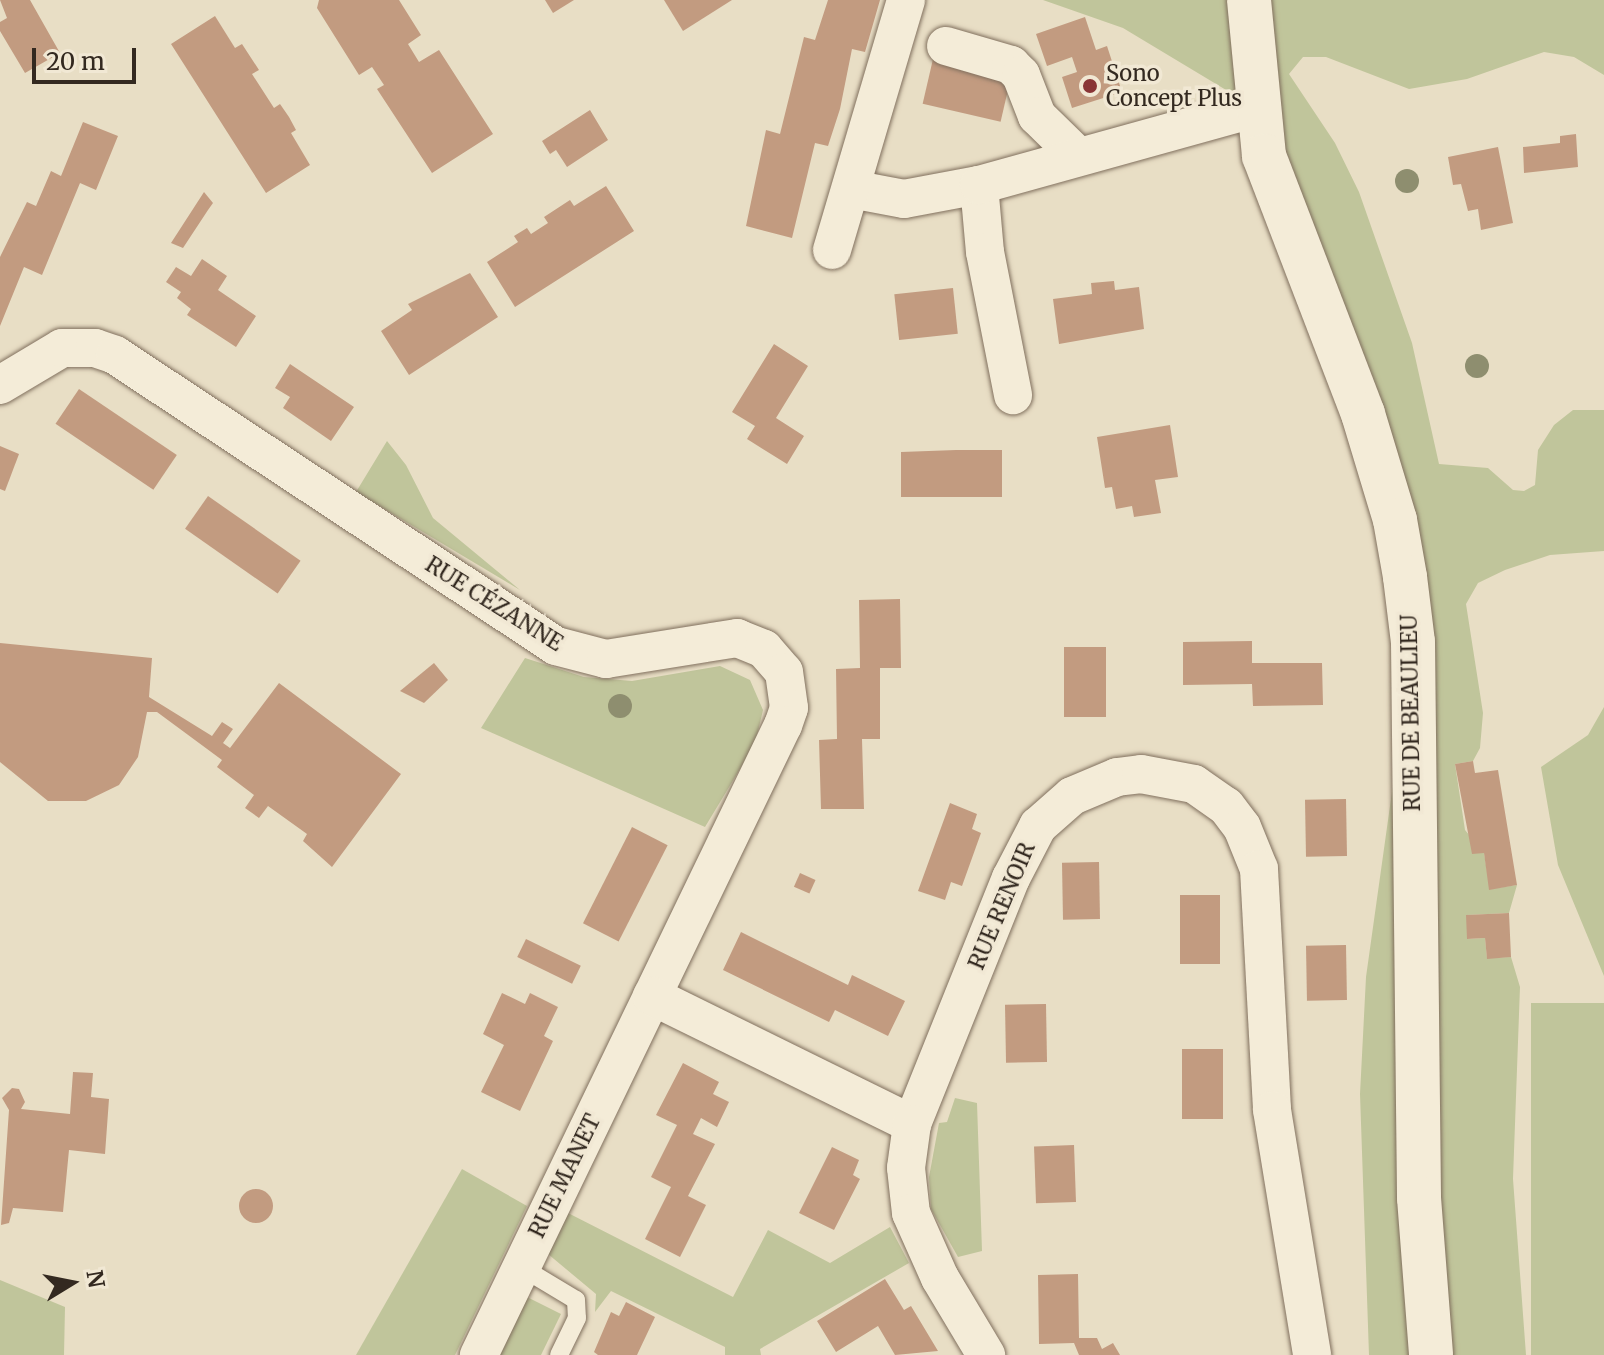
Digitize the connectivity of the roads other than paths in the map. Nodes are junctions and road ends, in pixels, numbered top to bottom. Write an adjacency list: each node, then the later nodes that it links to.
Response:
1 (906, 0): 7 (street)
2 (1249, 0): 4 (street, RUE DE BEAULIEU)
3 (946, 46): 5 (street)
4 (1256, 108): 5 (street); 18 (street, RUE DE BEAULIEU)
5 (1078, 156): 6 (street)
6 (979, 185): 7 (street); 10 (street)
7 (851, 189): 8 (street)
8 (832, 250)
9 (0, 385): 11 (street, RUE CÉZANNE)
10 (1013, 395)
11 (652, 996): 12 (street); 13 (street, RUE MANET)
12 (912, 1124): 16 (street); 17 (street, RUE RENOIR)
13 (521, 1267): 14 (street, RUE MANET); 15 (lane)
14 (479, 1355)
15 (559, 1355)
16 (986, 1355)
17 (1312, 1355)
18 (1431, 1355)

